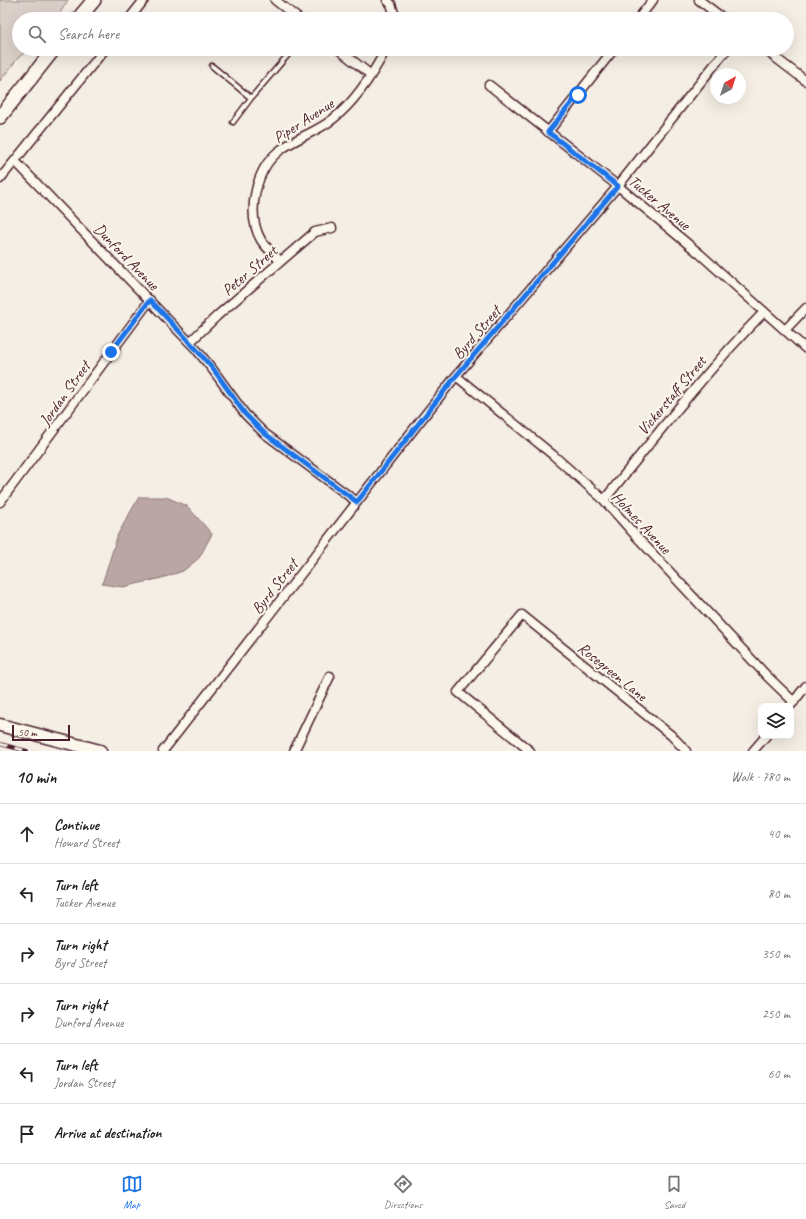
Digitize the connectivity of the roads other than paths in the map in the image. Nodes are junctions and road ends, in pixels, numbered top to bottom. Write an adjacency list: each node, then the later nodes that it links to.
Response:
1 (94, 0): 7 (main road)
2 (144, 0): 8 (street)
3 (275, 0): 9 (street)
4 (387, 0): 10 (street)
5 (653, 0): 11 (street)
6 (699, 0): 12 (street)
7 (84, 12)
8 (135, 12)
9 (290, 12)
10 (394, 12)
11 (644, 12)
12 (715, 12)
13 (48, 56): 26 (main road)
14 (99, 56): 29 (street)
15 (287, 56): 25 (lane)
16 (347, 56): 22 (street)
17 (382, 56): 22 (street, Piper Avenue)
18 (608, 56): 28 (street)
19 (721, 56): 31 (street, Byrd Street)
20 (773, 56): 23 (street)
21 (212, 66): 25 (lane)
22 (371, 75): 33 (street, Piper Avenue)
23 (806, 81)
24 (489, 84): 28 (street, Tucker Avenue)
25 (251, 98): 27 (lane)
26 (0, 117)
27 (232, 122)
28 (548, 132): 31 (street, Tucker Avenue)
29 (15, 161): 30 (street); 34 (street, Dunford Avenue)
30 (0, 179)
31 (618, 186): 36 (street, Tucker Avenue); 40 (street, Byrd Street)
32 (332, 228): 33 (street, Peter Street)
33 (280, 261): 38 (street, Peter Street)
34 (150, 300): 38 (street, Dunford Avenue); 42 (street, Jordan Street)
35 (806, 308): 37 (street)
36 (764, 312): 37 (street, Tucker Avenue); 41 (street, Vickerstaff Street)
37 (785, 330): 39 (street, Tucker Avenue)
38 (190, 342): 43 (street, Dunford Avenue)
39 (806, 349)
40 (456, 376): 41 (street, Holmes Avenue); 43 (street, Byrd Street)
41 (604, 500): 46 (street, Holmes Avenue)
42 (0, 502)
43 (357, 502): 51 (street, Byrd Street)
44 (330, 676): 52 (street)
45 (806, 686): 47 (street)
46 (791, 703)
47 (793, 703)
48 (0, 724): 50 (main road)
49 (763, 739): 55 (street)
50 (100, 751)
51 (164, 751)
52 (294, 751)
53 (530, 751): 54 (street, Rosegreen Lane)
54 (686, 751)
55 (753, 751)

